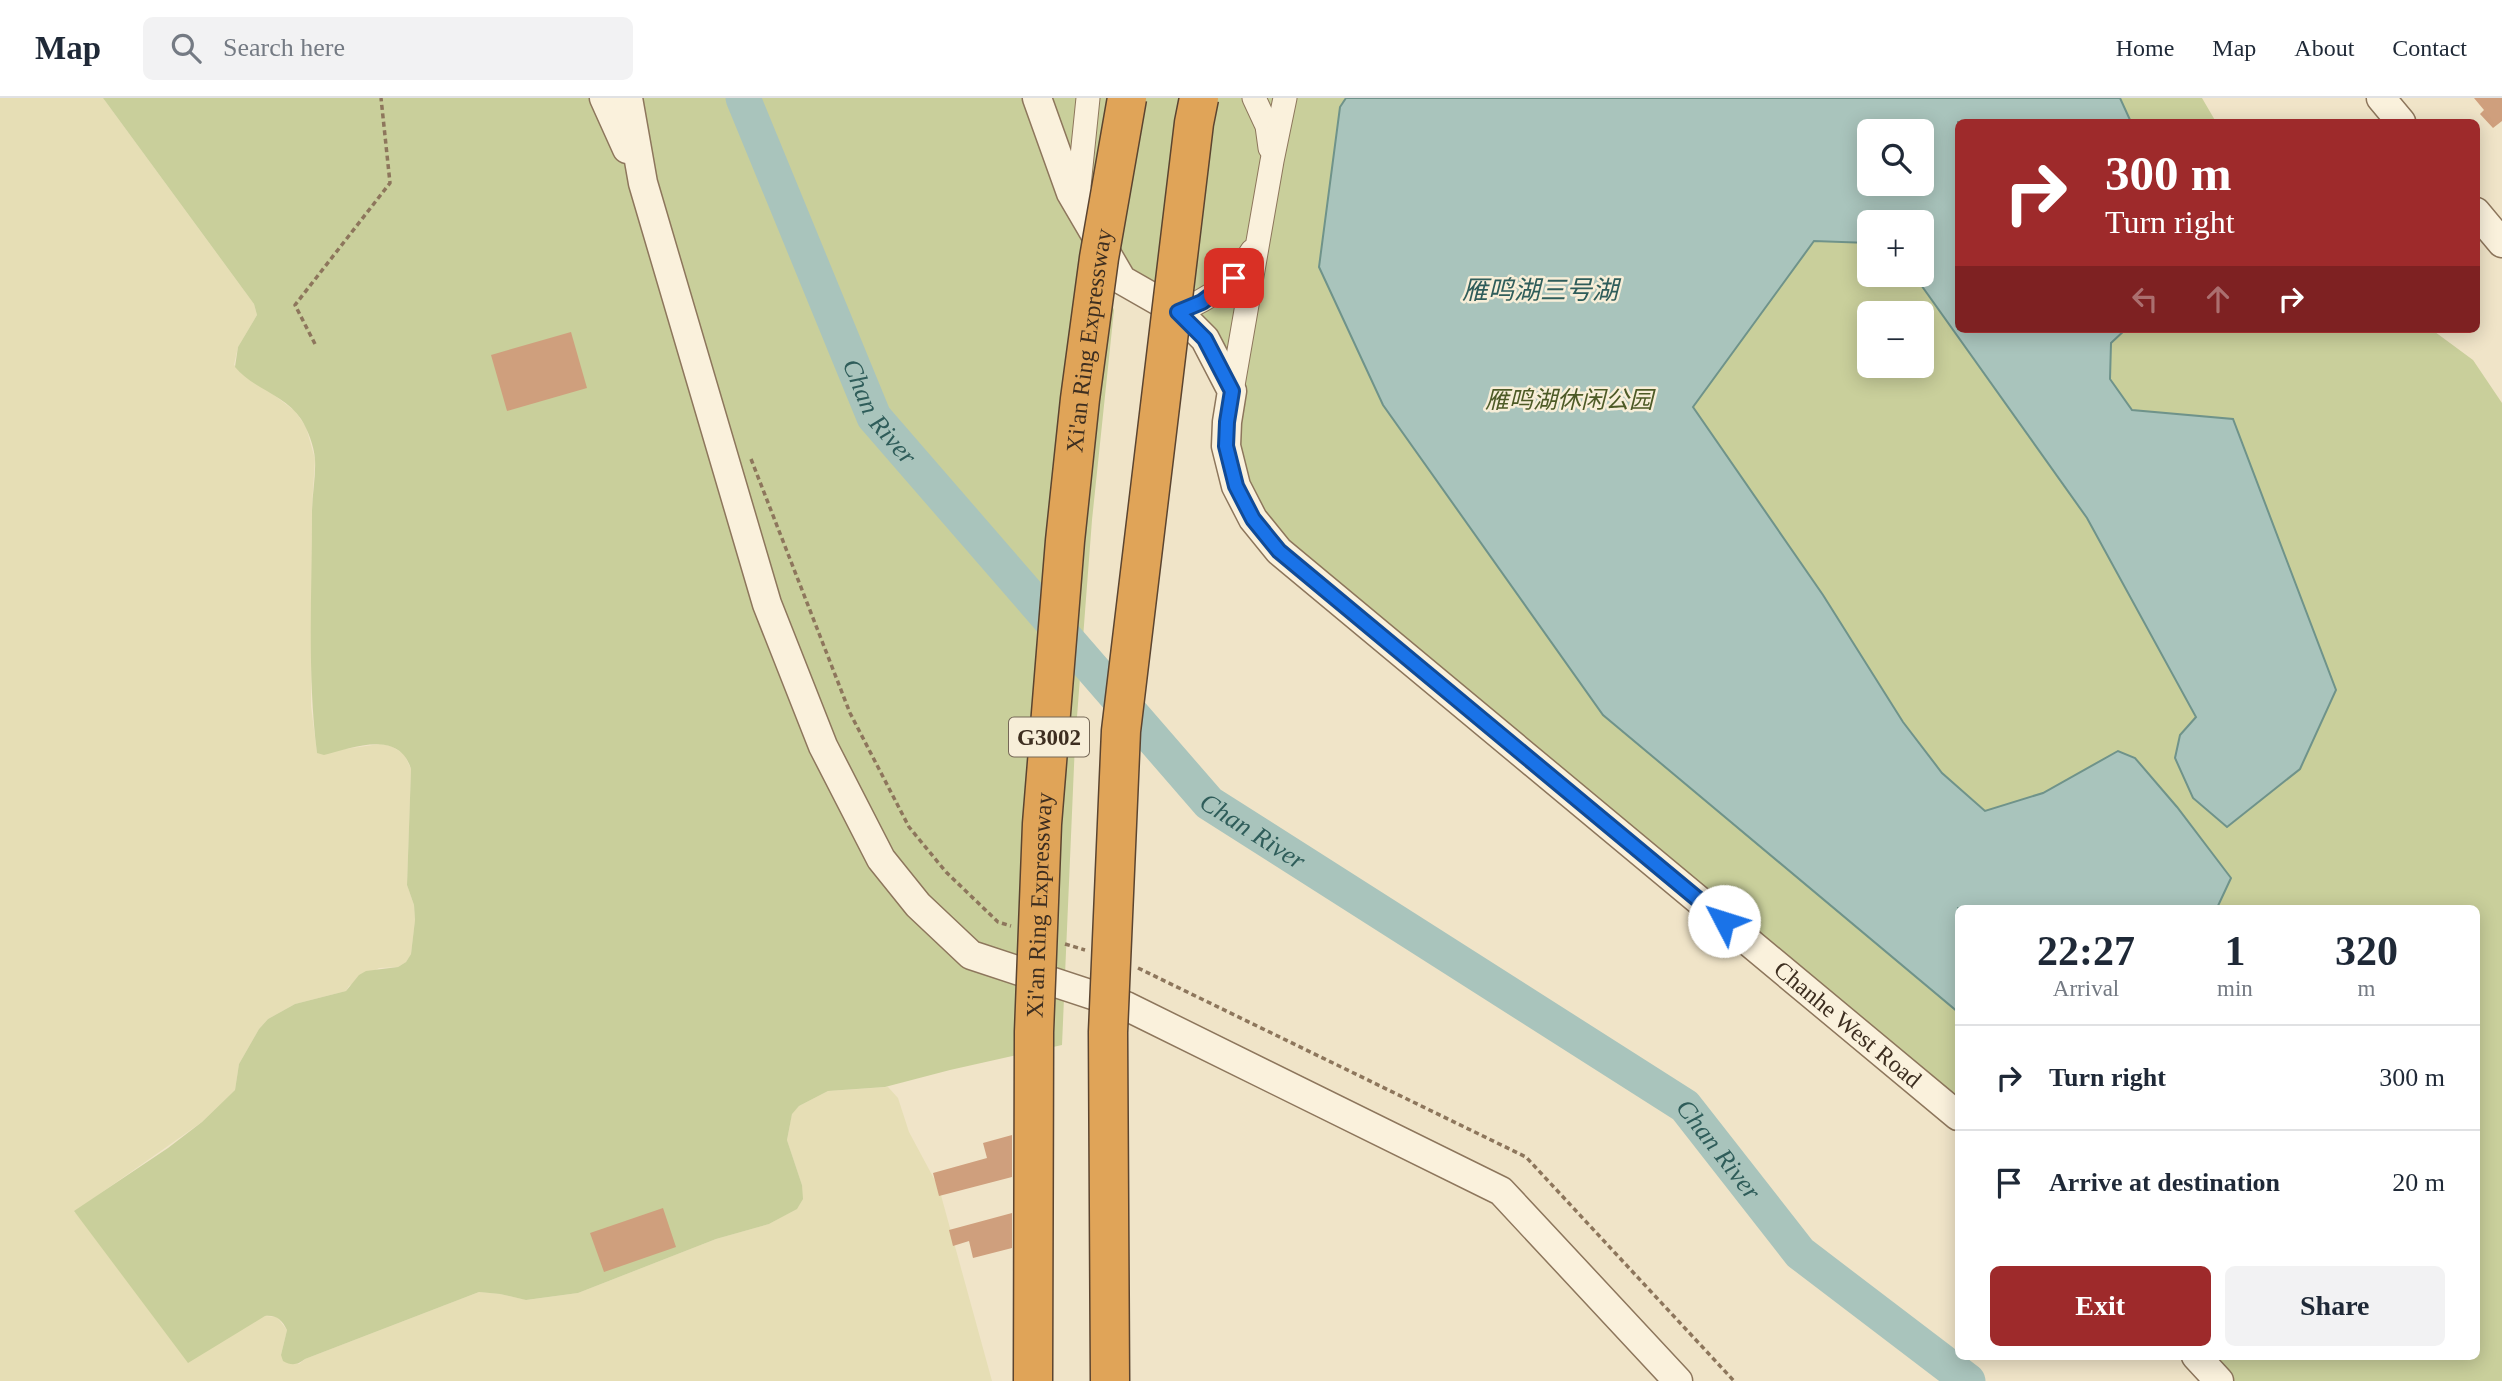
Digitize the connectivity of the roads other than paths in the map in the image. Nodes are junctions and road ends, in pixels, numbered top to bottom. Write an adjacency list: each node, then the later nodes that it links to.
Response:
1 (604, 98): 12 (street)
2 (628, 98): 12 (street)
3 (1037, 98): 14 (street)
4 (1088, 98): 14 (street)
5 (1127, 98): 21 (highway, Xi'an Ring Expressway / G3002, bridge)
6 (1199, 98): 22 (highway, G3002, bridge)
7 (1254, 98): 11 (street)
8 (1285, 98): 11 (street)
9 (2381, 98): 10 (street)
10 (2398, 119)
11 (1272, 161): 15 (street)
12 (643, 183): 23 (street)
13 (2480, 217): 16 (street)
14 (1084, 218): 17 (street)
15 (1257, 243): 17 (street); 18 (street)
16 (2502, 243)
17 (1178, 312): 18 (street)
18 (1232, 391): 19 (street, Chanhe West Road)
19 (1955, 1113)
20 (2200, 1360): 24 (street)
21 (1033, 1381)
22 (1111, 1381)
23 (1678, 1381)
24 (2219, 1381)

